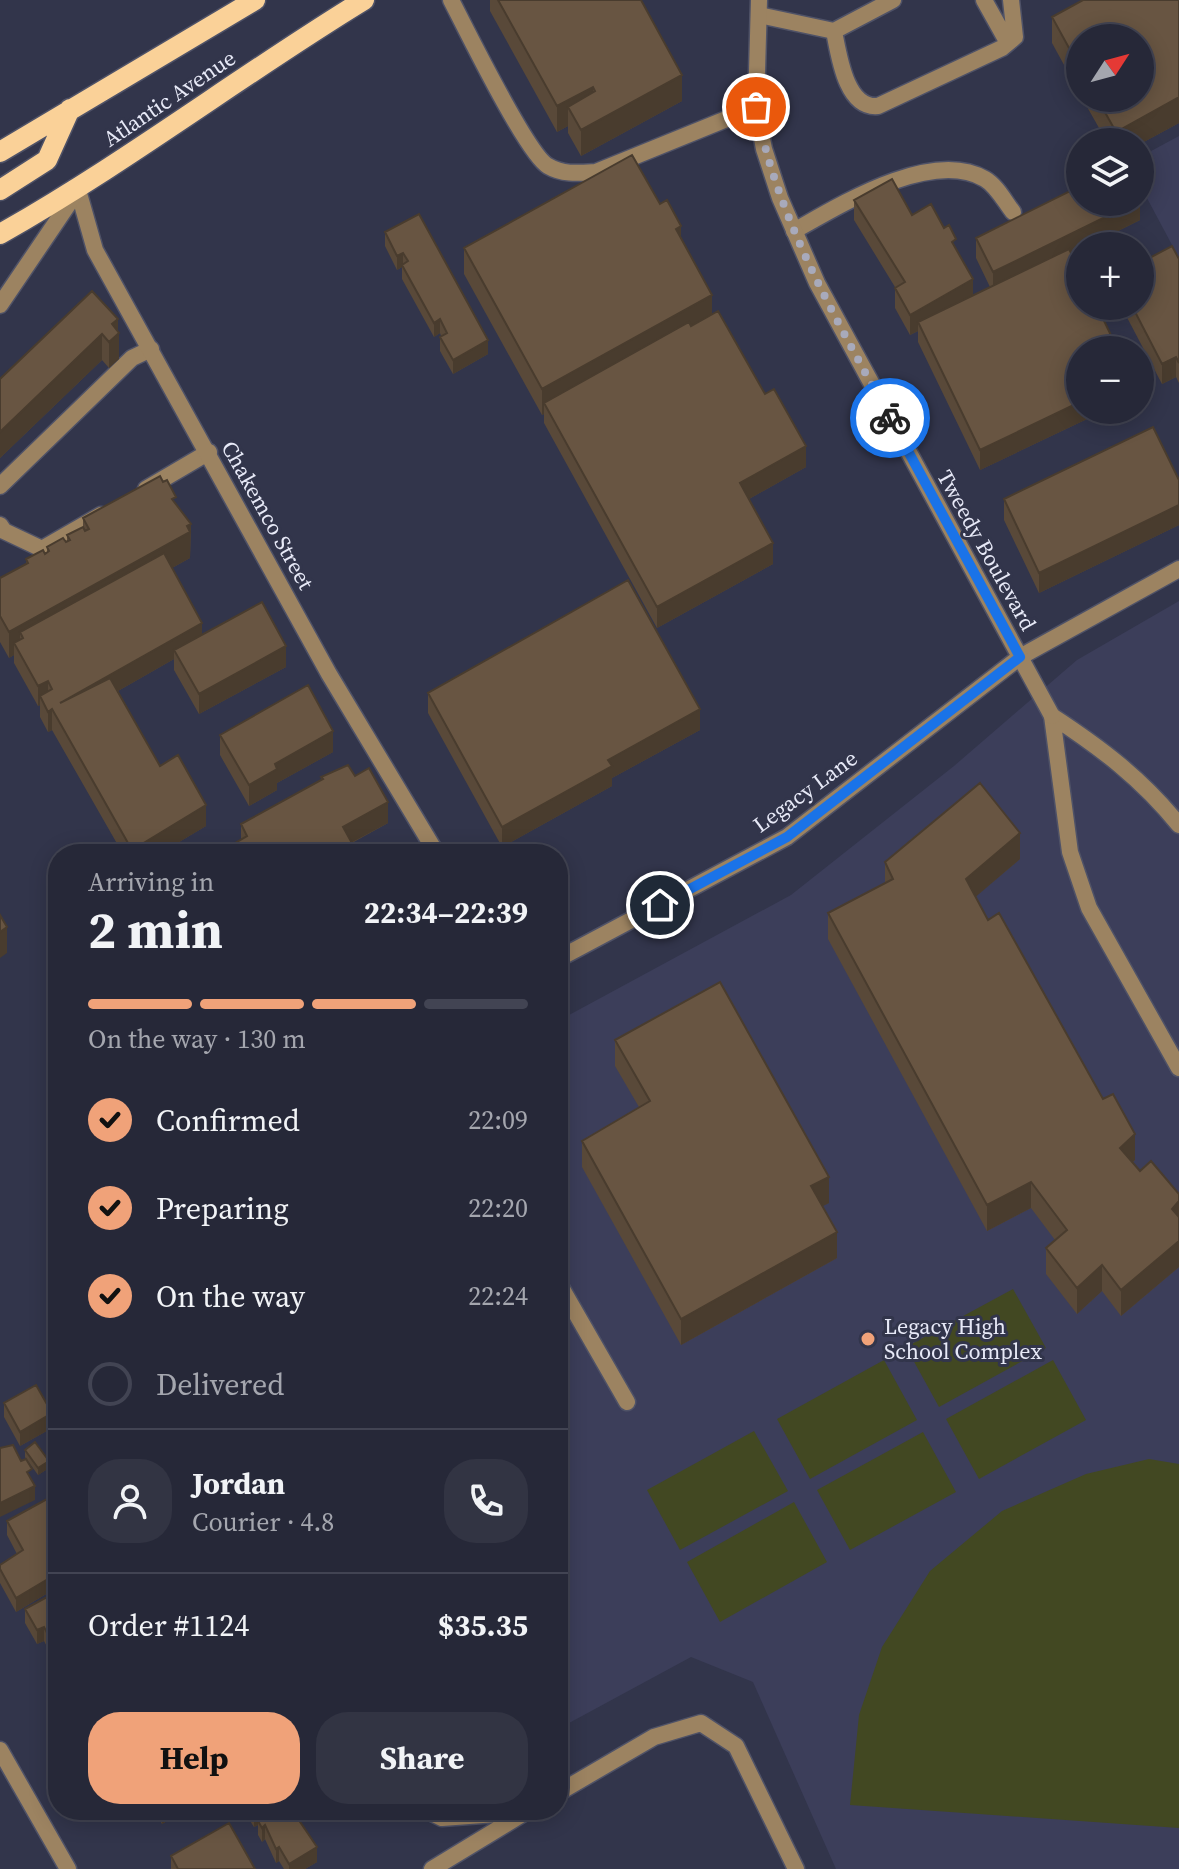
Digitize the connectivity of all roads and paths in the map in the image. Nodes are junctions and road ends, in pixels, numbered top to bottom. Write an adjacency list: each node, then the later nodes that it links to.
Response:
1 (255, 0): 11 (main road, Atlantic Avenue)
2 (364, 0): 14 (main road, Atlantic Avenue)
3 (451, 0): 10 (street)
4 (893, 0): 8 (street)
5 (984, 0): 9 (street)
6 (1011, 0): 9 (street)
7 (759, 8): 8 (street); 10 (street, Tweedy Boulevard)
8 (834, 31): 9 (street)
9 (1008, 43)
10 (756, 107): 16 (street, Tweedy Boulevard)
11 (70, 109): 12 (main road, Atlantic Avenue); 13 (main road)
12 (0, 152)
13 (0, 190)
14 (78, 190): 17 (main road, Atlantic Avenue); 18 (street); 19 (street, Chakemco Street)
15 (1013, 212): 16 (street)
16 (794, 231): 24 (street, Tweedy Boulevard)
17 (0, 234)
18 (0, 305)
19 (151, 349): 20 (street, Chakemco Street); 21 (street)
20 (209, 452): 22 (street); 27 (street, Chakemco Street)
21 (0, 486)
22 (0, 525)
23 (1179, 569): 24 (street, Legacy Lane)
24 (1020, 657): 25 (street, Tweedy Boulevard); 28 (street, Legacy Lane)
25 (1052, 716): 26 (street, Tweedy Boulevard); 29 (street, Tweedy Boulevard)
26 (1179, 825)
27 (431, 844)
28 (568, 954)
29 (1179, 1068)
30 (568, 1299): 31 (street)
31 (627, 1402)
32 (0, 1750): 35 (street)
33 (568, 1787): 37 (street)
34 (512, 1820): 36 (street)
35 (68, 1869)
36 (432, 1869)
37 (796, 1869)

